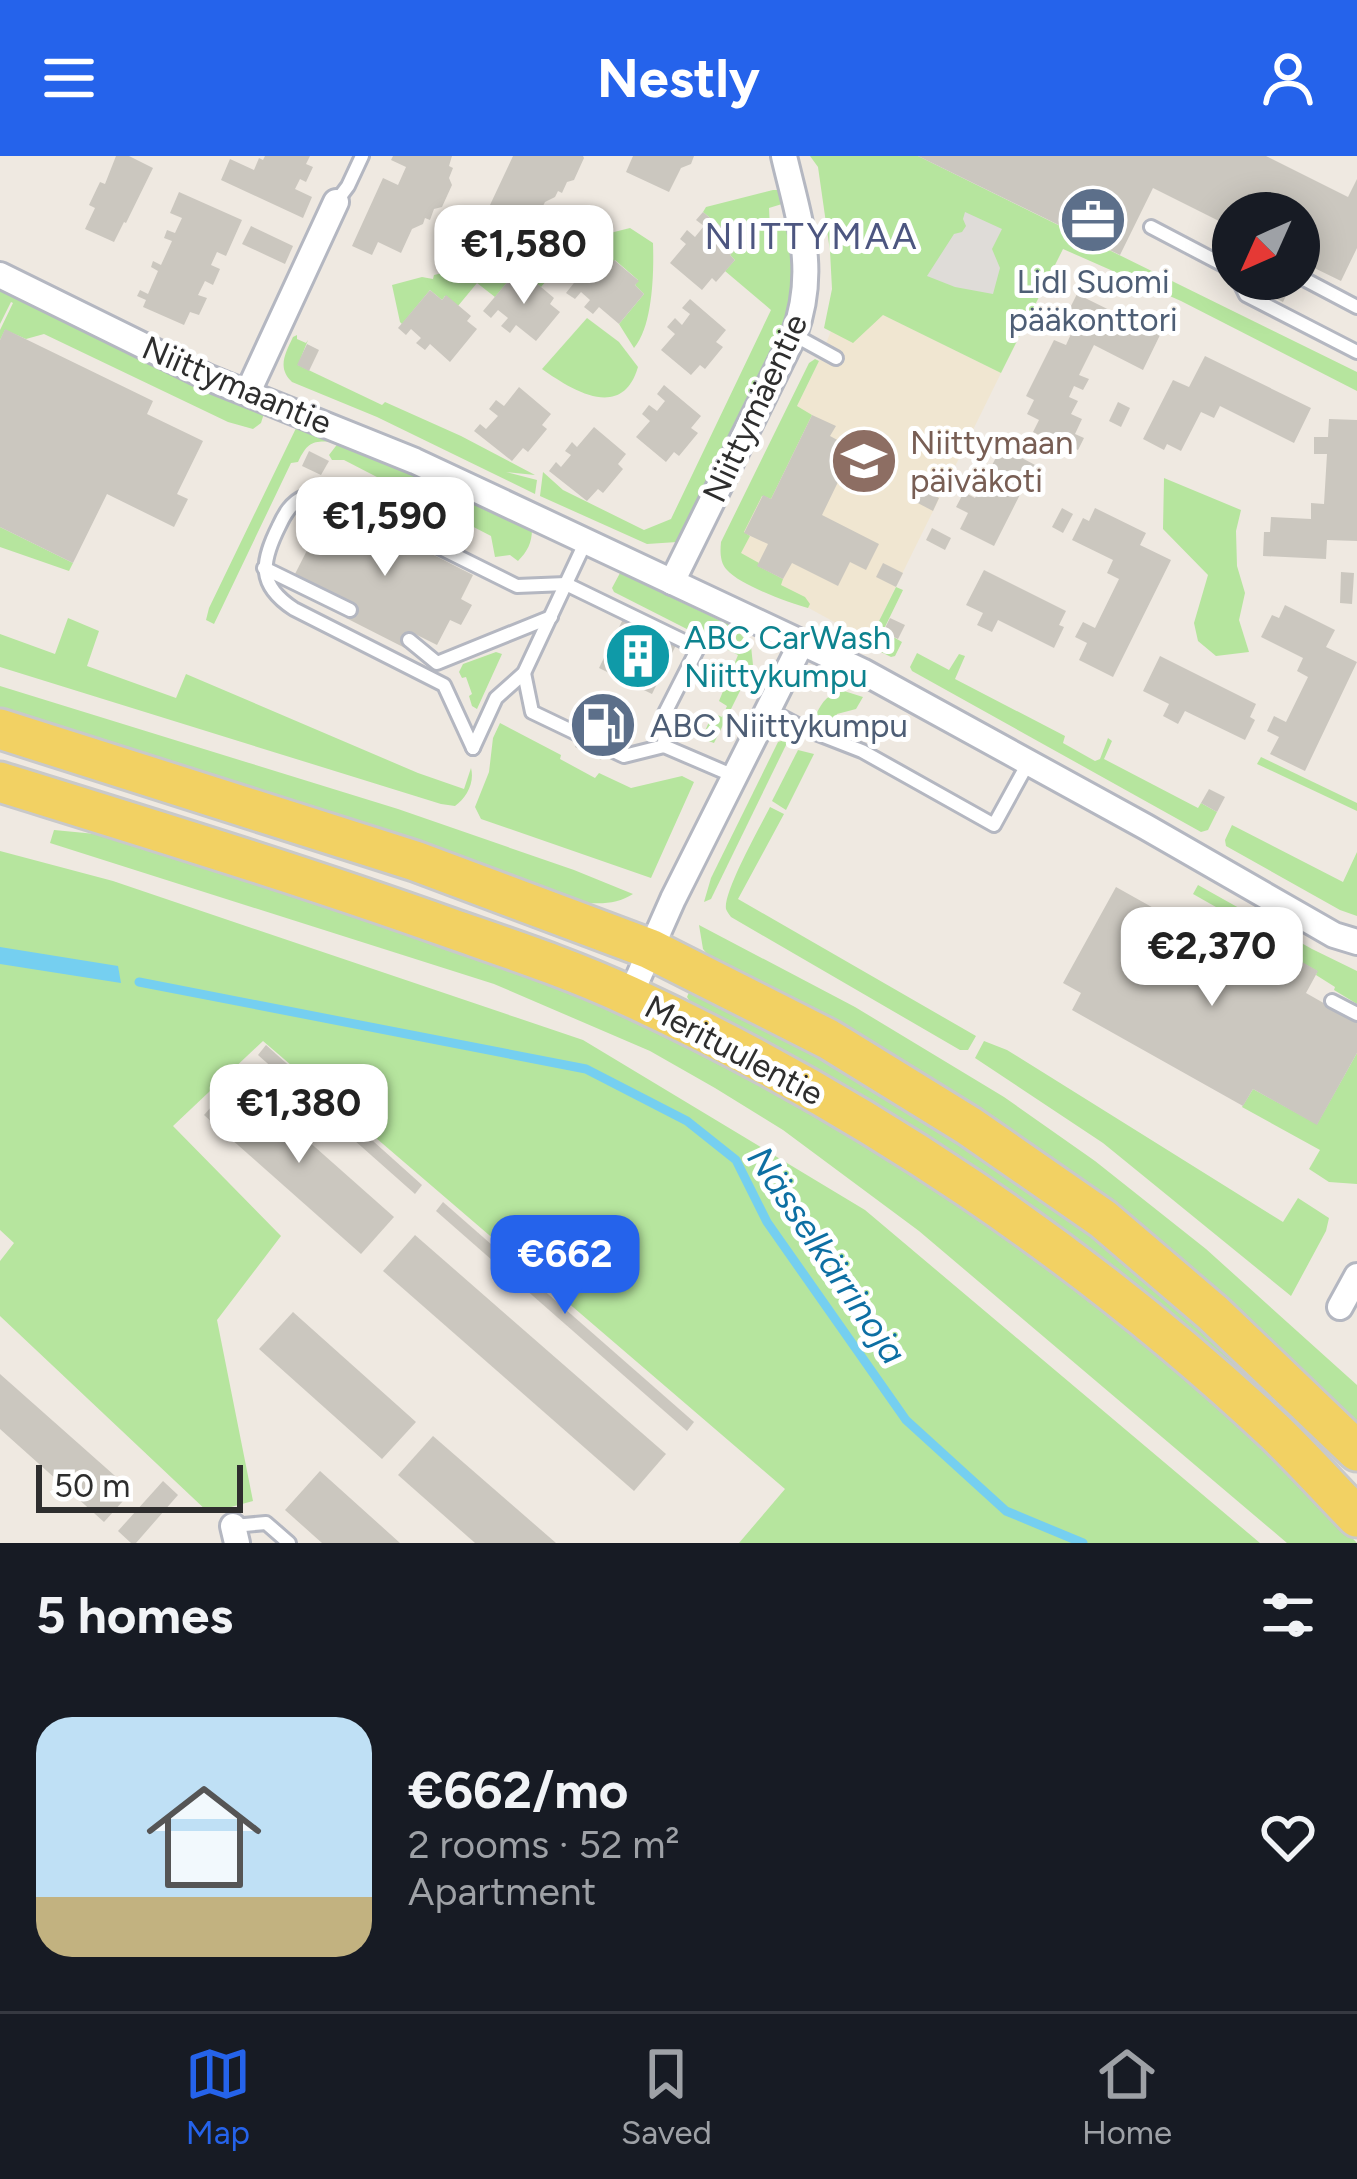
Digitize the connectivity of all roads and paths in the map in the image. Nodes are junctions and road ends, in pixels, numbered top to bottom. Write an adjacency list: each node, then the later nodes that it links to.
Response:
1 (362, 156): 3 (lane)
2 (784, 156): 10 (street, Niittymäentie)
3 (336, 202): 13 (street)
4 (1151, 227): 5 (lane)
5 (1212, 259)
6 (0, 275): 13 (street, Niittymaantie)
7 (1320, 287): 9 (lane)
8 (1256, 300): 11 (lane)
9 (1357, 307)
10 (794, 335): 12 (lane); 16 (street, Niittymäentie)
11 (1357, 352)
12 (836, 358)
13 (248, 392): 14 (street, Niittymaantie)
14 (585, 543): 16 (street, Niittymaantie); 17 (lane)
15 (264, 568): 17 (lane); 18 (lane); 24 (lane)
16 (672, 582): 21 (street, Niittymaantie)
17 (566, 584): 19 (lane); 27 (lane)
18 (350, 610)
19 (551, 617): 22 (lane); 23 (lane)
20 (410, 640): 22 (lane)
21 (802, 642): 25 (street); 28 (street, Niittymaantie)
22 (437, 663): 24 (lane)
23 (524, 673): 24 (lane); 27 (lane)
24 (444, 685)
25 (767, 709): 28 (lane); 29 (street)
26 (0, 729): 32 (main road, Merituulentie)
27 (664, 746): 29 (lane)
28 (1028, 764): 31 (street, Niittymaantie)
29 (734, 776): 32 (street)
30 (0, 782): 33 (main road, Merituulentie)
31 (1357, 942)
32 (650, 949): 33 (street); 38 (main road, Merituulentie)
33 (630, 996): 39 (main road, Merituulentie)
34 (1332, 1000): 35 (lane)
35 (1357, 1014)
36 (1357, 1276): 37 (street)
37 (1340, 1307)
38 (1357, 1450)
39 (1357, 1517)
40 (235, 1534): 41 (lane)
41 (289, 1543)

